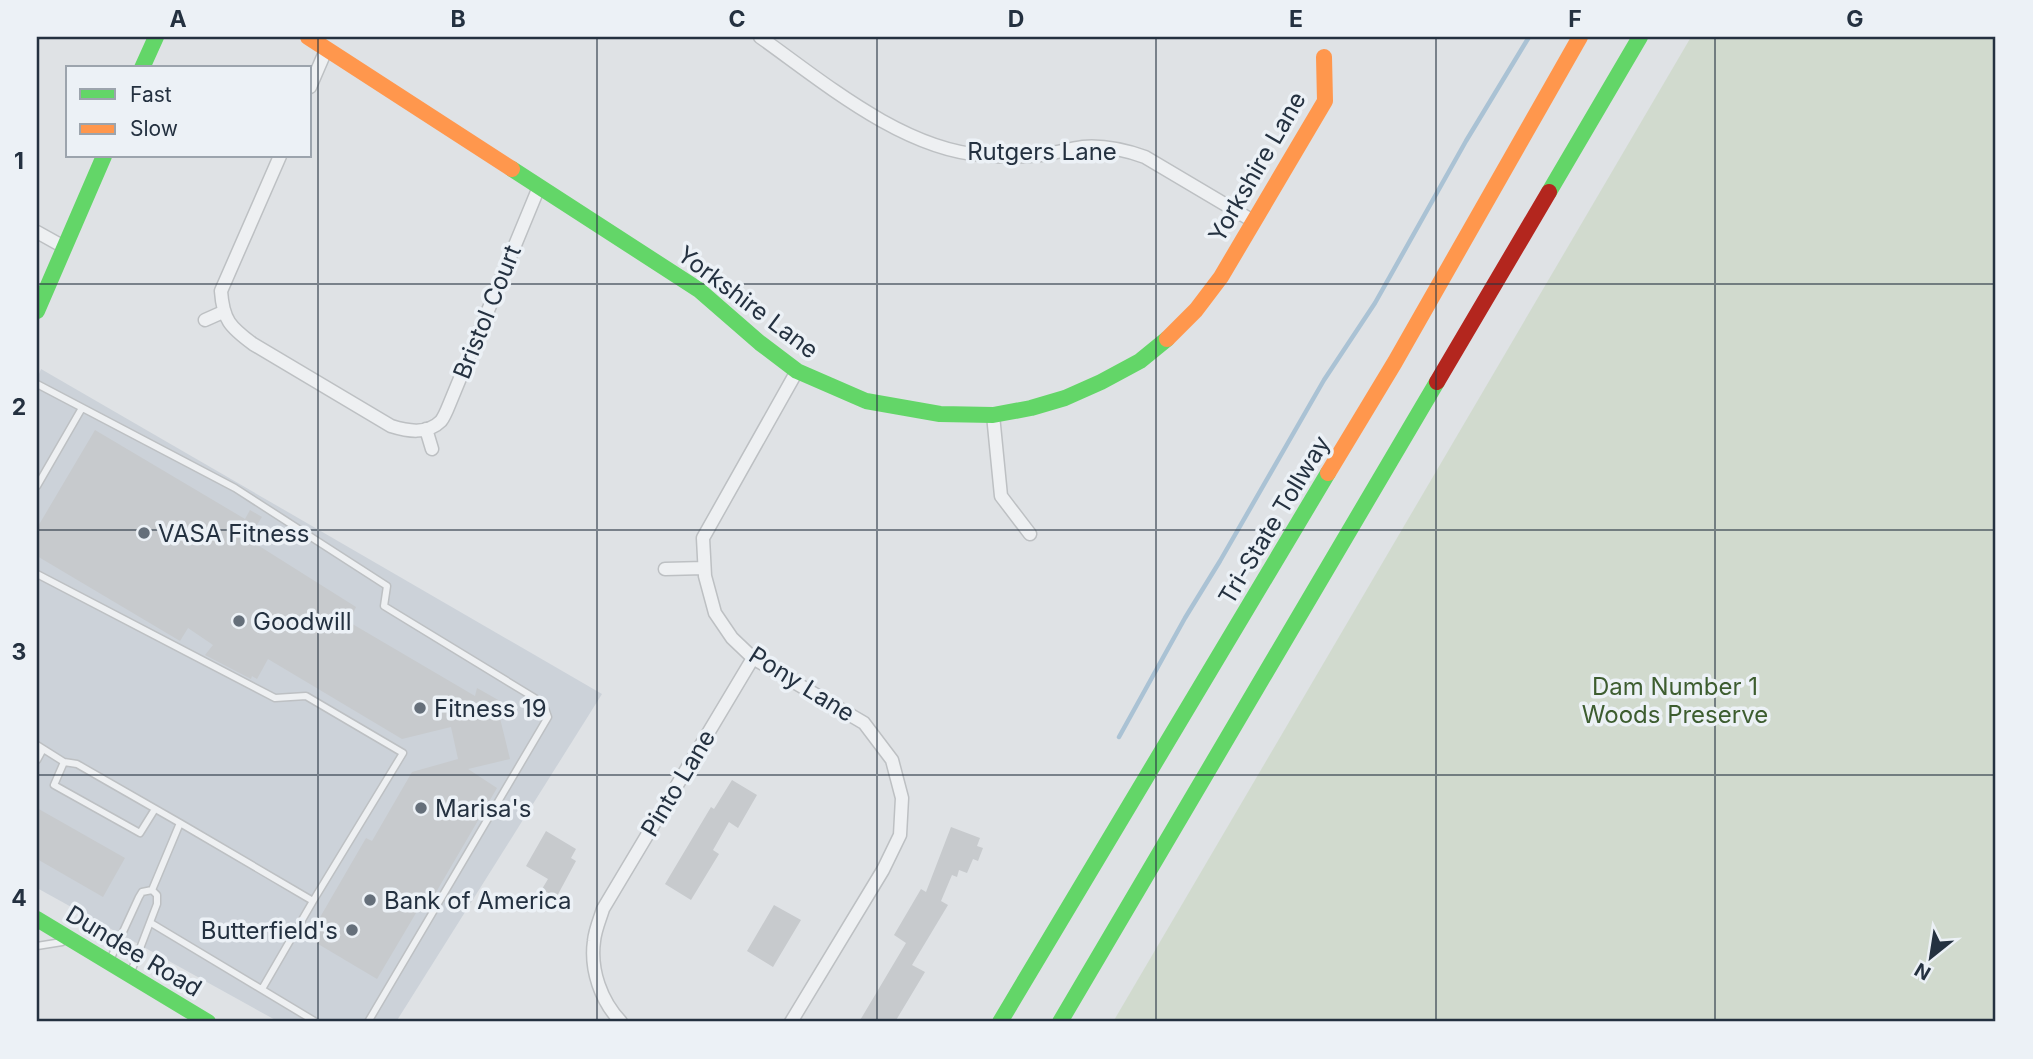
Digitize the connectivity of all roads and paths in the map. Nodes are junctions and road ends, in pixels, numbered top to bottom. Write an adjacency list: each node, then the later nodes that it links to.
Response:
1 (156, 37): 8 (main road)
2 (308, 37): 6 (main road, Yorkshire Lane)
3 (760, 37): 13 (street, Rutgers Lane)
4 (1580, 37): 50 (main road, Tri-State Tollway)
5 (1640, 37): 51 (main road)
6 (326, 50): 9 (street); 12 (main road, Yorkshire Lane)
7 (1324, 57): 13 (main road, Yorkshire Lane)
8 (143, 66)
9 (312, 82)
10 (103, 158): 15 (main road)
11 (279, 158): 17 (street)
12 (539, 187): 19 (main road, Yorkshire Lane); 23 (street, Bristol Court)
13 (1254, 221): 22 (main road, Yorkshire Lane)
14 (37, 232): 15 (street)
15 (64, 247): 16 (main road)
16 (37, 311)
17 (223, 312): 18 (street); 23 (street)
18 (205, 320)
19 (797, 371): 22 (main road, Yorkshire Lane); 27 (street, Pony Lane)
20 (37, 384): 21 (lane)
21 (82, 408): 25 (lane); 47 (lane)
22 (992, 415): 26 (street)
23 (426, 429): 24 (street)
24 (432, 449)
25 (37, 486)
26 (1030, 534)
27 (704, 568): 28 (street); 30 (street, Pony Lane)
28 (665, 569)
29 (37, 574): 37 (lane)
30 (753, 658): 48 (street, Pinto Lane); 49 (street, Pony Lane)
31 (40, 747): 32 (lane); 33 (lane)
32 (37, 760)
33 (64, 762): 34 (lane); 34 (lane)
34 (155, 809): 35 (lane)
35 (180, 824): 36 (lane); 37 (lane)
36 (152, 890): 39 (lane); 42 (lane)
37 (313, 901): 44 (lane)
38 (37, 919): 40 (main road, Dundee Road)
39 (151, 923): 43 (lane); 44 (lane)
40 (72, 940): 41 (lane); 42 (main road, Dundee Road)
41 (37, 946)
42 (110, 962): 43 (main road, Dundee Road)
43 (130, 974): 45 (main road, Dundee Road)
44 (262, 989): 46 (lane)
45 (208, 1022)
46 (316, 1022)
47 (368, 1022)
48 (621, 1022)
49 (791, 1022)
50 (1000, 1022)
51 (1060, 1022)

